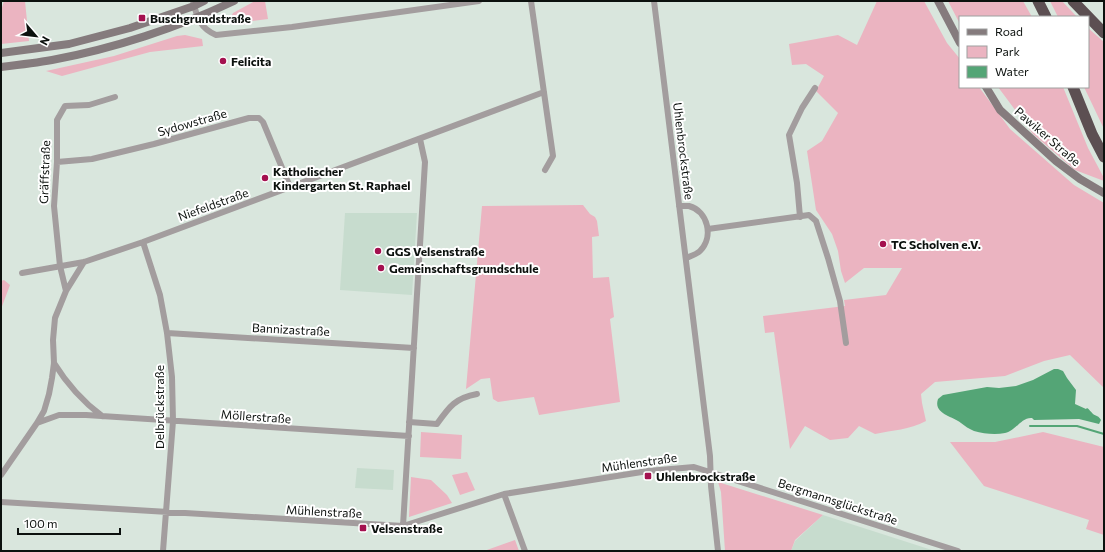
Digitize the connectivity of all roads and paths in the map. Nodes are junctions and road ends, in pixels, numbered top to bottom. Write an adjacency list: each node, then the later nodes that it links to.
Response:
1 (204, 1): 9 (main road)
2 (234, 1): 12 (main road)
3 (479, 1): 12 (street)
4 (531, 1): 21 (street)
5 (654, 1): 29 (street, Uhlenbrockstraße)
6 (938, 1): 15 (main road)
7 (1038, 1): 10 (highway)
8 (1072, 1): 11 (highway)
9 (194, 3): 12 (street); 16 (main road)
10 (1046, 16)
11 (1087, 16)
12 (197, 18): 17 (main road)
13 (1089, 18): 14 (highway)
14 (1104, 33)
15 (959, 41)
16 (1, 53)
17 (1, 67)
18 (815, 88): 30 (street)
19 (987, 88): 28 (main road, Pawiker Straße)
20 (1073, 88): 24 (highway)
21 (544, 92): 23 (street, Niefeldstraße); 26 (street)
22 (115, 97): 25 (street, Gräffstraße)
23 (420, 139): 27 (street, Niefeldstraße); 40 (street)
24 (1104, 157)
25 (57, 162): 27 (street, Sydowstraße); 35 (street, Gräffstraße)
26 (545, 170)
27 (290, 187): 32 (street, Niefeldstraße)
28 (1104, 193)
29 (679, 206): 31 (street); 33 (street, Uhlenbrockstraße)
30 (800, 216): 31 (street); 39 (street)
31 (708, 229): 33 (street)
32 (143, 242): 34 (street, Niefeldstraße); 38 (street, Delbrückstraße)
33 (686, 258): 48 (street, Uhlenbrockstraße)
34 (84, 262): 35 (street, Niefeldstraße); 37 (street)
35 (60, 266): 36 (street, Niefeldstraße); 37 (street, Gräffstraße)
36 (22, 273)
37 (66, 291): 41 (street)
38 (167, 333): 40 (street, Bannizastraße); 44 (street, Delbrückstraße)
39 (846, 343)
40 (414, 348): 45 (street)
41 (54, 363): 43 (street); 46 (street)
42 (477, 394): 45 (street)
43 (102, 416): 44 (street, Möllerstraße); 46 (street, Möllerstraße)
44 (173, 421): 47 (street, Möllerstraße); 52 (street, Delbrückstraße)
45 (409, 422): 47 (street)
46 (37, 423): 49 (street)
47 (409, 436): 53 (street)
48 (711, 471): 50 (street, Mühlenstraße); 56 (street, Uhlenbrockstraße); 57 (street, Bergmannsglückstraße)
49 (1, 475)
50 (504, 494): 53 (street, Mühlenstraße); 55 (street)
51 (1, 502): 52 (street, Mühlenstraße)
52 (166, 512): 53 (street, Mühlenstraße); 54 (street, Delbrückstraße)
53 (403, 526)
54 (163, 551)
55 (525, 551)
56 (718, 551)
57 (958, 551)

